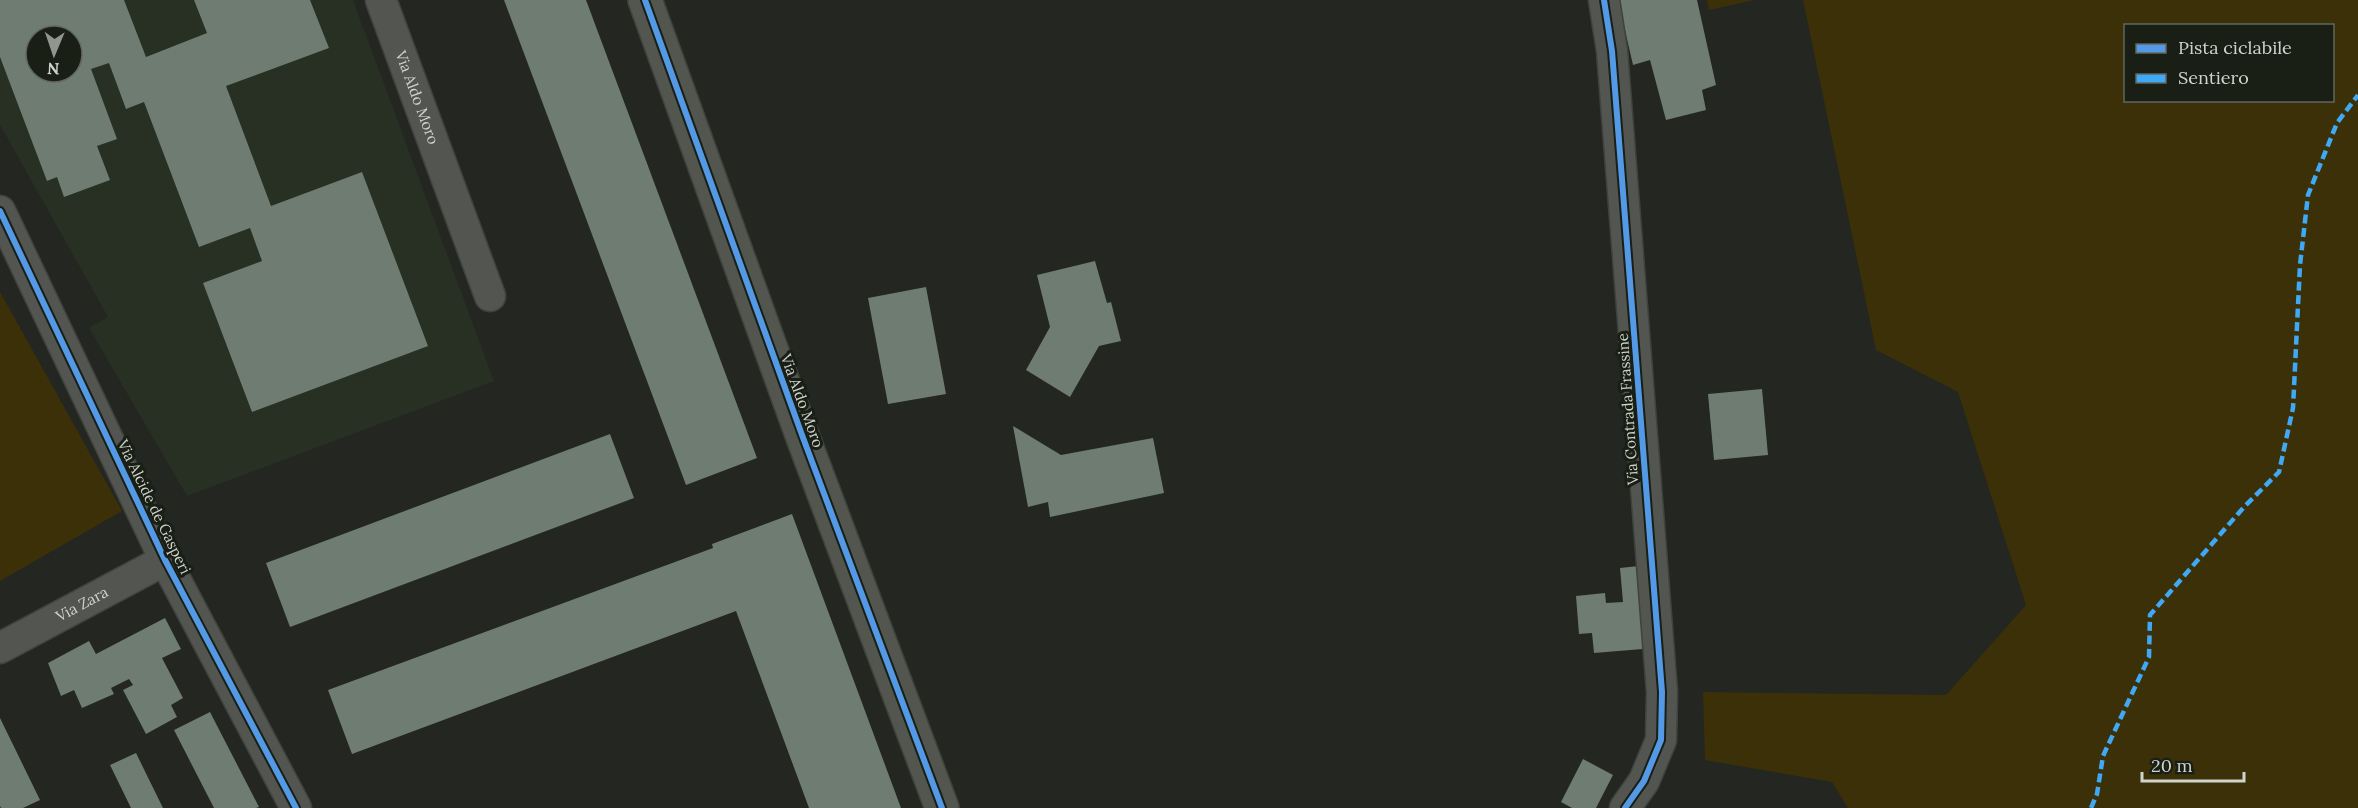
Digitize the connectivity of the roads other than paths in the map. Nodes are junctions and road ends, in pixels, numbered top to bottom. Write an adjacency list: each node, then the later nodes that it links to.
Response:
1 (381, 0): 5 (street, Via Aldo Moro)
2 (645, 0): 9 (street, Via Aldo Moro)
3 (1604, 0): 10 (street, Via Contrada Frassine)
4 (0, 211): 6 (street, Via Alcide de Gasperi)
5 (490, 296)
6 (165, 560): 7 (street, Via Zara); 8 (street, Via Alcide de Gasperi)
7 (0, 648)
8 (296, 808)
9 (942, 808)
10 (1625, 808)

